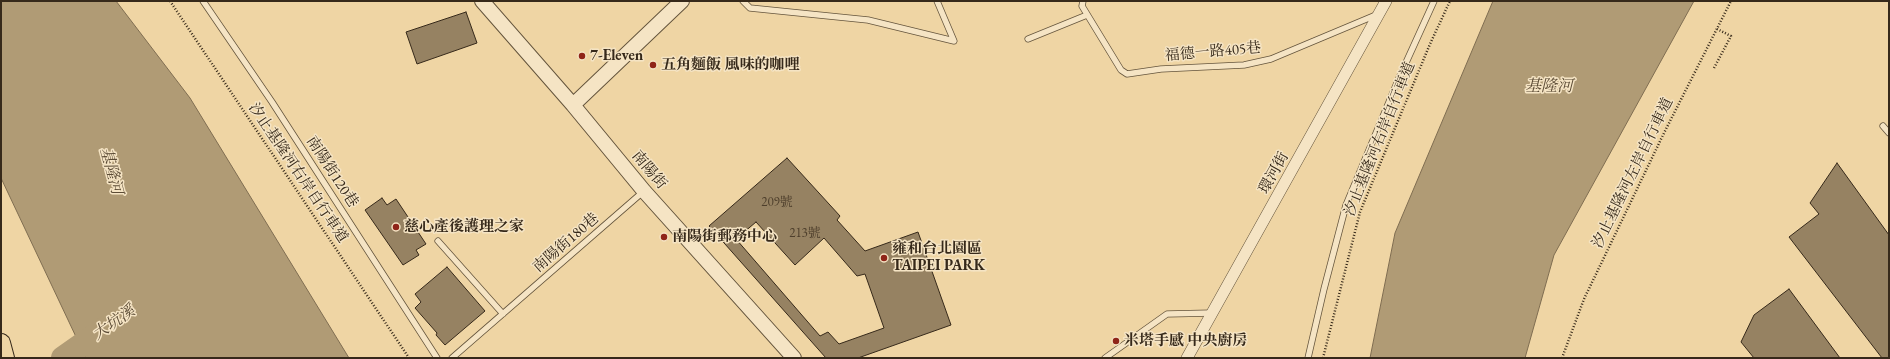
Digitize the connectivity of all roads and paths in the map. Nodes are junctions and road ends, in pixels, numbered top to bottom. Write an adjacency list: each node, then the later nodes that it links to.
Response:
1 (170, 1): 26 (path, 汐止基隆河右岸自行車道)
2 (203, 1): 27 (lane, 南陽街120巷)
3 (482, 1): 17 (street, 南陽街)
4 (682, 1): 17 (street)
5 (743, 1): 6 (lane)
6 (937, 1)
7 (1082, 1): 12 (lane, 福德一路405巷)
8 (1386, 1): 13 (street, 環河街)
9 (1434, 1): 32 (lane)
10 (1450, 1): 33 (path, 汐止基隆河右岸自行車道)
11 (1731, 1): 14 (path, 汐止基隆河左岸自行車道)
12 (1087, 14): 13 (lane, 福德一路405巷); 15 (lane)
13 (1379, 14): 22 (street, 環河街)
14 (1717, 29): 16 (path); 34 (path, 汐止基隆河左岸自行車道)
15 (1028, 39)
16 (1714, 68)
17 (573, 105): 20 (street, 南陽街)
18 (1883, 126): 19 (lane)
19 (1889, 133)
20 (644, 191): 23 (lane, 南陽街180巷); 29 (street, 南陽街)
21 (438, 241): 23 (lane)
22 (1212, 313): 30 (lane); 31 (street, 環河街)
23 (503, 314): 28 (lane, 南陽街180巷)
24 (1, 343): 25 (highway)
25 (5, 358)
26 (409, 358)
27 (437, 358)
28 (452, 358)
29 (794, 358)
30 (1105, 358)
31 (1187, 358)
32 (1308, 358)
33 (1323, 358)
34 (1562, 358)

